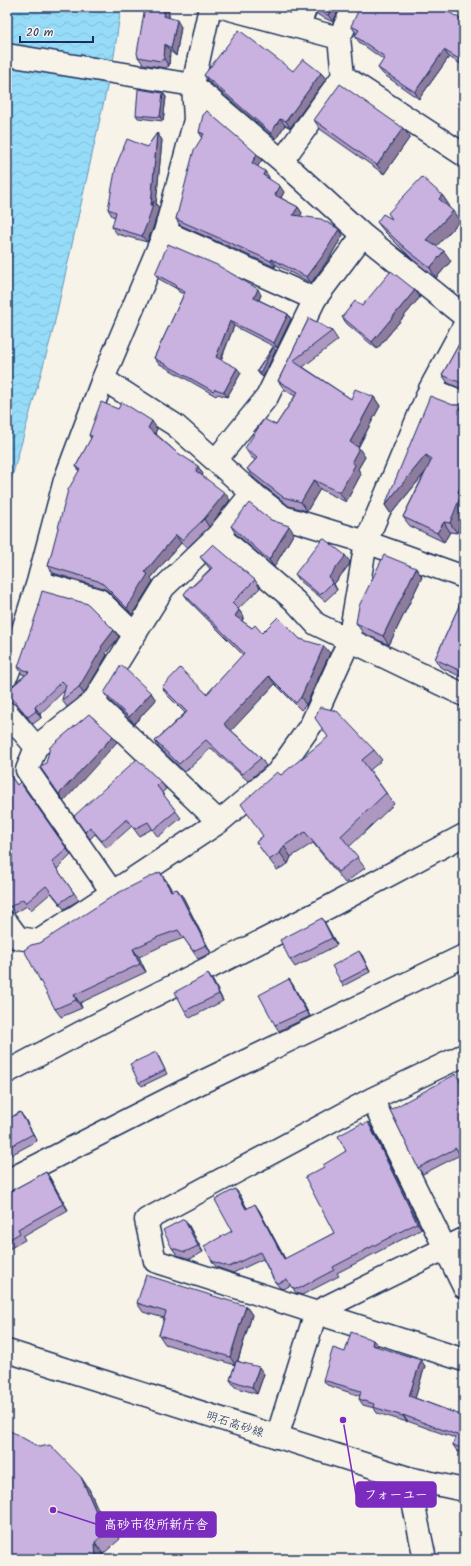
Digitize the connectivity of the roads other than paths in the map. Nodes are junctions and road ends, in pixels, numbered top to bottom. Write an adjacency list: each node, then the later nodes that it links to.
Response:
1 (210, 7): 9 (street)
2 (222, 7): 5 (street)
3 (306, 7): 5 (street)
4 (354, 7): 6 (street)
5 (298, 27): 6 (street)
6 (339, 38): 8 (street)
7 (7, 55): 9 (street)
8 (343, 76): 10 (street); 11 (street)
9 (193, 85): 11 (street); 12 (street)
10 (464, 155)
11 (282, 160): 13 (street)
12 (165, 232): 14 (street); 17 (street)
13 (363, 235): 14 (street); 15 (street)
14 (315, 299): 20 (street)
15 (464, 316)
16 (464, 326): 18 (street)
17 (103, 378): 20 (street); 25 (street)
18 (430, 389): 19 (street); 23 (street)
19 (464, 403)
20 (216, 460): 21 (street)
21 (252, 493): 22 (street); 23 (street)
22 (218, 535): 26 (street); 27 (street)
23 (366, 542): 24 (street); 27 (street)
24 (464, 577)
25 (38, 582): 26 (street); 28 (street)
26 (134, 634): 30 (street)
27 (349, 641): 29 (street); 33 (street)
28 (7, 675)
29 (464, 695)
30 (93, 702): 32 (street); 33 (street)
31 (7, 713): 32 (street)
32 (36, 747): 35 (street)
33 (219, 822): 35 (street)
34 (464, 835): 39 (street)
35 (112, 892): 36 (street)
36 (7, 923)
37 (464, 956): 41 (street)
38 (464, 1055): 40 (street)
39 (7, 1072)
40 (372, 1099): 42 (street); 44 (street)
41 (7, 1181)
42 (455, 1244): 43 (street); 44 (street)
43 (464, 1286)
44 (316, 1312): 46 (street); 47 (street)
45 (7, 1351): 47 (street, 明石高砂線)
46 (464, 1360)
47 (277, 1437): 48 (street, 明石高砂線)
48 (408, 1478): 49 (street, 明石高砂線); 50 (street)
49 (464, 1490)
50 (425, 1559)

